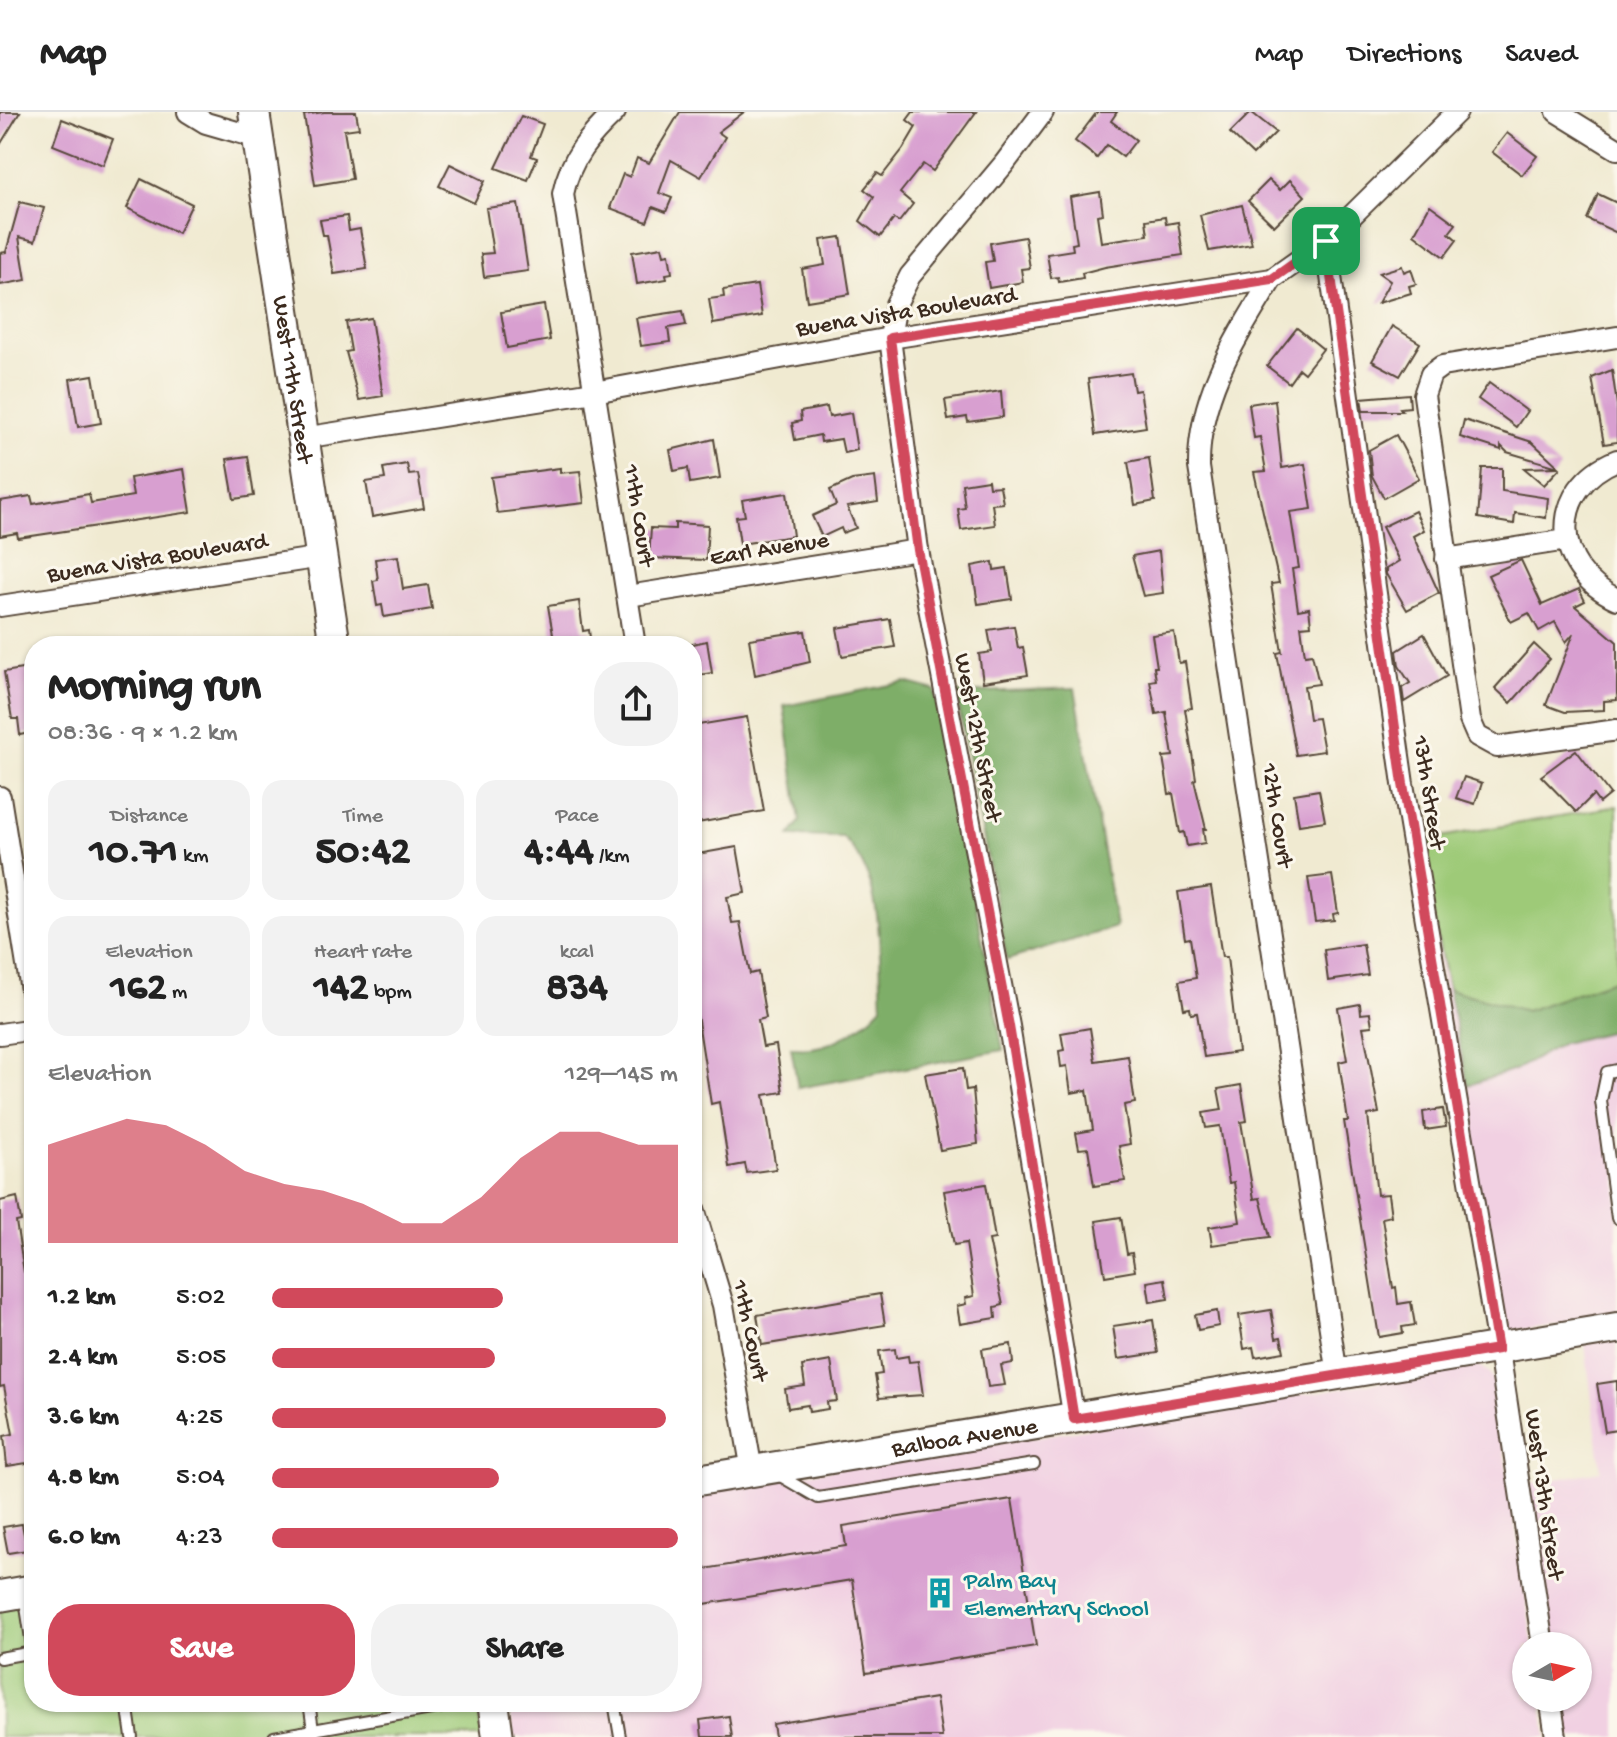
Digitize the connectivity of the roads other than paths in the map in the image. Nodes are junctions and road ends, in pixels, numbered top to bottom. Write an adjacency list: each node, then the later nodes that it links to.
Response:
1 (188, 112): 6 (street)
2 (615, 112): 12 (street, 11th Court)
3 (1043, 112): 11 (street, West 12th Street)
4 (1457, 112): 8 (street, Buena Vista Boulevard)
5 (1557, 112): 7 (street)
6 (256, 125): 13 (street, West 11th Street)
7 (1617, 149)
8 (1326, 241): 9 (street, Buena Vista Boulevard); 33 (street, 13th Street)
9 (1272, 279): 11 (street, Buena Vista Boulevard); 34 (street, 12th Court)
10 (1617, 337): 18 (street)
11 (890, 338): 12 (street, Buena Vista Boulevard); 16 (street, West 12th Street)
12 (594, 392): 13 (street, Buena Vista Boulevard); 19 (street, 11th Court)
13 (303, 438): 17 (street, West 11th Street)
14 (1617, 460): 15 (street)
15 (1567, 540): 18 (street); 20 (street)
16 (918, 550): 19 (street, Earl Avenue); 35 (street, West 12th Street)
17 (322, 557): 21 (street, Buena Vista Boulevard); 22 (street, West 11th Street)
18 (1446, 559): 24 (street)
19 (628, 596): 23 (street, 11th Court)
20 (1617, 599)
21 (0, 606)
22 (334, 636)
23 (634, 636)
24 (1617, 730)
25 (0, 797): 26 (street)
26 (24, 947)
27 (24, 1030): 28 (street)
28 (0, 1034)
29 (1617, 1070): 30 (lane)
30 (1617, 1218)
31 (702, 1235): 37 (street, 11th Court)
32 (1617, 1328): 33 (street, Balboa Avenue)
33 (1498, 1349): 34 (street, Balboa Avenue); 41 (street, West 13th Street)
34 (1337, 1375): 35 (street, Balboa Avenue)
35 (1074, 1419): 37 (street, Balboa Avenue)
36 (1034, 1464): 37 (lane)
37 (766, 1469): 38 (street, Balboa Avenue)
38 (702, 1479)
39 (19, 1592): 40 (lane)
40 (24, 1613)
41 (1541, 1632)
42 (24, 1654): 43 (lane)
43 (0, 1658)
44 (128, 1712): 51 (lane)
45 (310, 1712): 50 (lane)
46 (412, 1712): 50 (lane)
47 (494, 1712): 53 (street)
48 (616, 1712): 54 (lane)
49 (1552, 1712): 55 (street)
50 (313, 1733): 52 (lane)
51 (132, 1737)
52 (274, 1737)
53 (498, 1737)
54 (620, 1737)
55 (1556, 1737)

